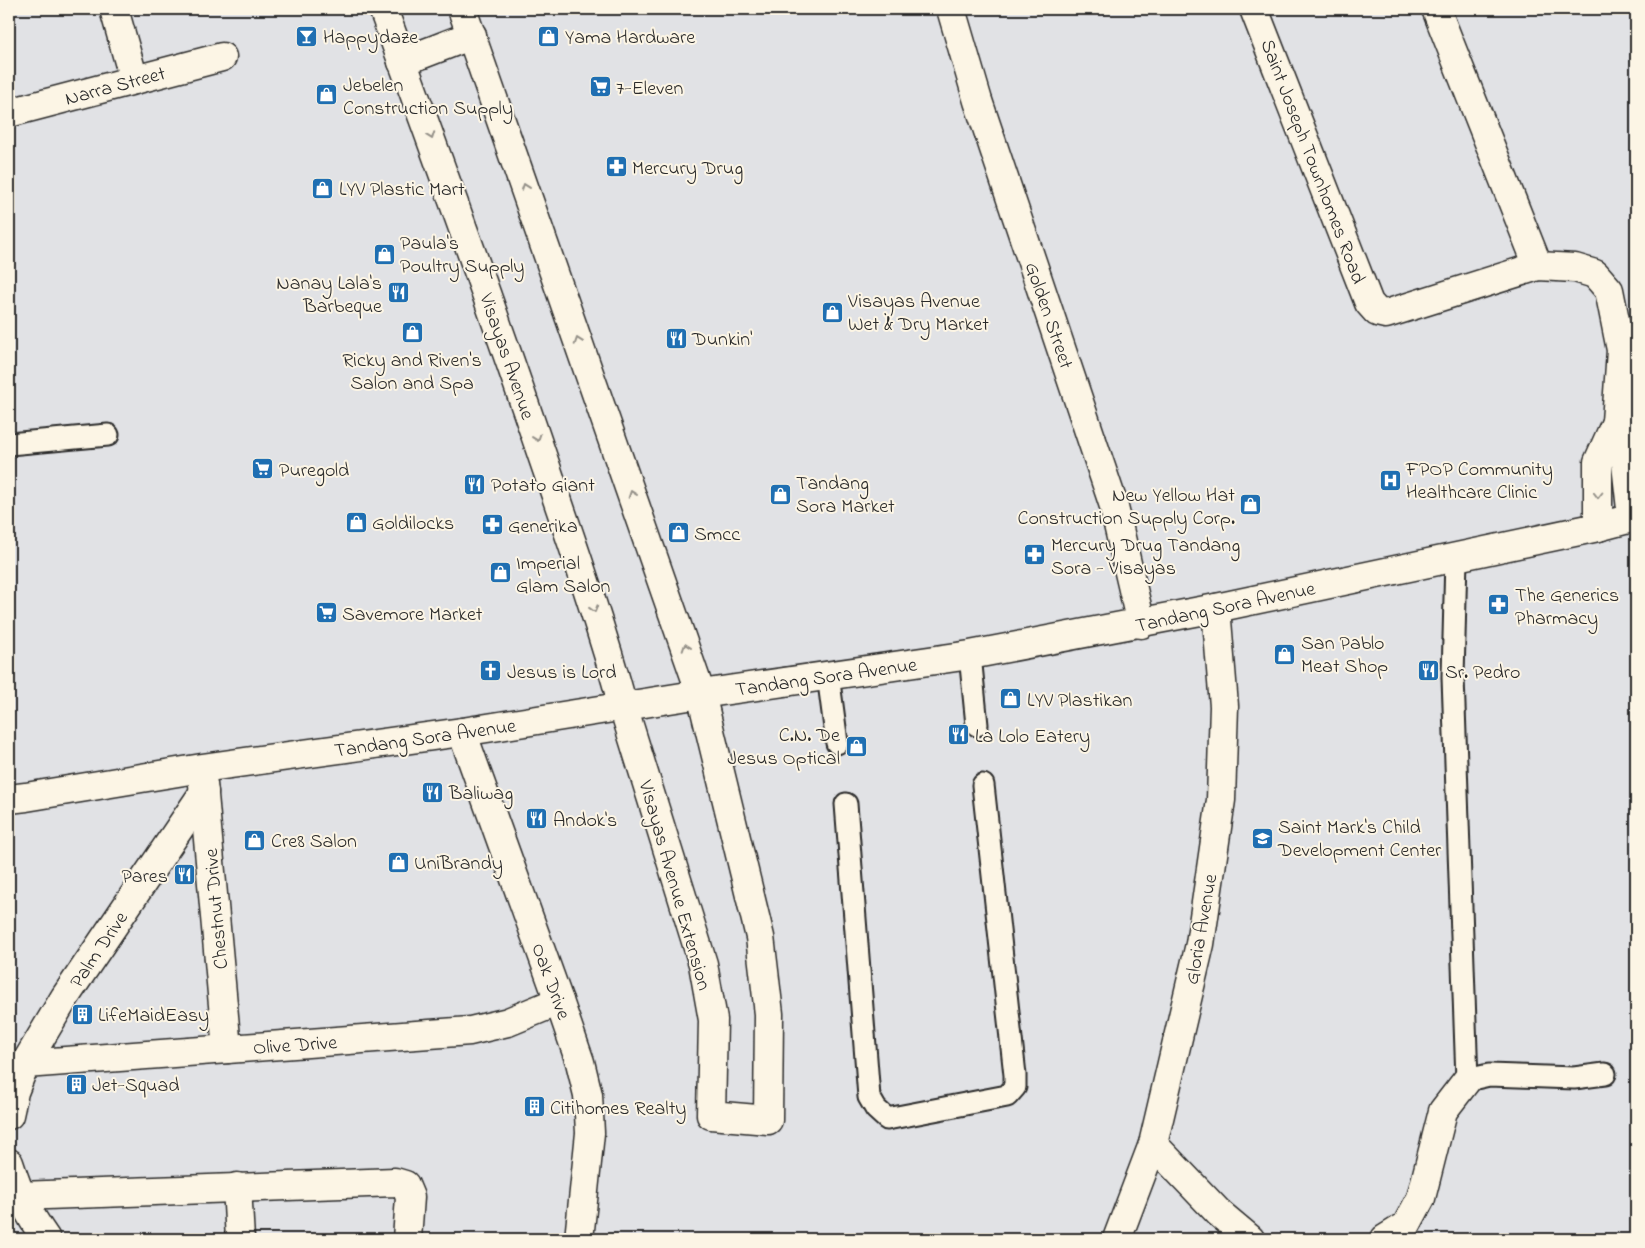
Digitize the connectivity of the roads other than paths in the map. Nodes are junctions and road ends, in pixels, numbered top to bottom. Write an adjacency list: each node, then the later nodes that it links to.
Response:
1 (114, 9): 10 (street)
2 (383, 9): 9 (street, Visayas Avenue)
3 (462, 9): 7 (street)
4 (951, 9): 20 (street, Golden Street)
5 (1254, 9): 12 (street, Saint Joseph Townhomes Road)
6 (1436, 9): 12 (street)
7 (472, 34): 9 (street); 23 (street, one-way to 7)
8 (222, 57): 10 (street, Narra Street)
9 (402, 62): 24 (street, Visayas Avenue, one-way to 24)
10 (134, 80): 11 (street, Narra Street)
11 (9, 113)
12 (1538, 266): 13 (street)
13 (1616, 422): 16 (street); 17 (street, one-way to 17)
14 (108, 435): 15 (lane)
15 (9, 444)
16 (1634, 517): 17 (street, Tandang Sora Avenue)
17 (1598, 527): 18 (street, Tandang Sora Avenue)
18 (1456, 558): 19 (street, Tandang Sora Avenue); 36 (lane)
19 (1216, 608): 20 (street, Tandang Sora Avenue); 38 (street, Gloria Avenue)
20 (1141, 624): 21 (street, Tandang Sora Avenue)
21 (970, 655): 22 (street, Tandang Sora Avenue); 25 (lane)
22 (828, 675): 23 (street, Tandang Sora Avenue); 27 (lane)
23 (701, 694): 24 (street, Tandang Sora Avenue); 24 (street, Visayas Avenue Extension)
24 (623, 706): 26 (street, Tandang Sora Avenue)
25 (977, 725)
26 (462, 732): 28 (street, Tandang Sora Avenue); 32 (street, Oak Drive)
27 (838, 743)
28 (203, 780): 30 (street, Tandang Sora Avenue); 33 (street, Chestnut Drive); 34 (street, Palm Drive)
29 (983, 785): 31 (lane)
30 (9, 799)
31 (846, 804)
32 (559, 1000): 33 (street, Olive Drive); 45 (street, Oak Drive)
33 (227, 1049): 34 (street, Olive Drive)
34 (25, 1064): 37 (street, Palm Drive)
35 (1605, 1074): 36 (lane)
36 (1467, 1080): 48 (street)
37 (9, 1115)
38 (1152, 1144): 46 (street, Gloria Avenue); 47 (street)
39 (9, 1163): 41 (street)
40 (237, 1188): 41 (street); 43 (street); 44 (street)
41 (20, 1196): 42 (street)
42 (46, 1239)
43 (240, 1239)
44 (407, 1239)
45 (579, 1239)
46 (1117, 1239)
47 (1250, 1239)
48 (1385, 1239)

